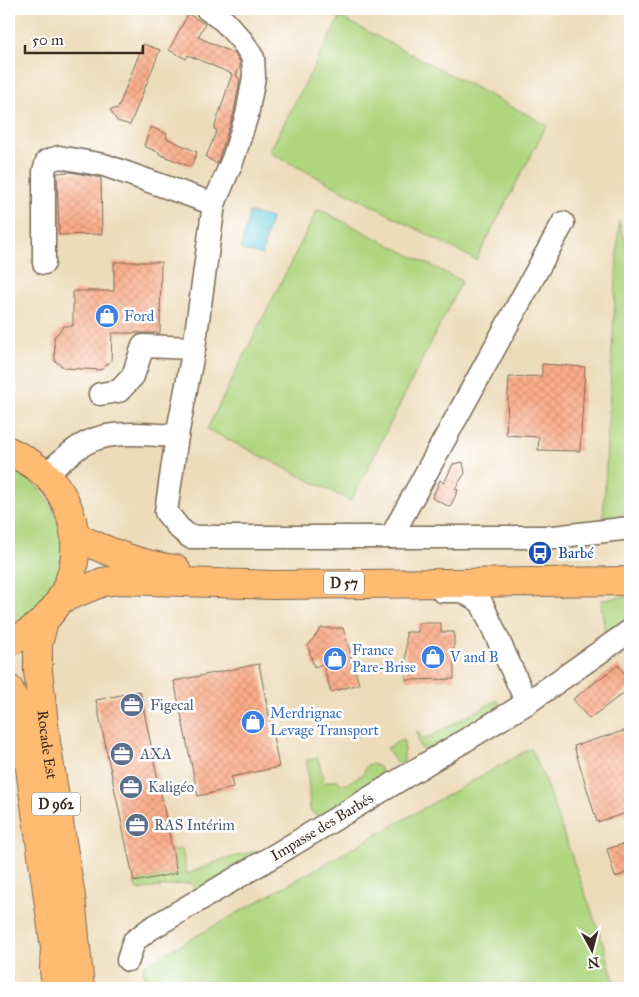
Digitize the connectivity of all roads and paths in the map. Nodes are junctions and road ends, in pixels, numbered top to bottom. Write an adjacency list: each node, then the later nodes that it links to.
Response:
1 (207, 9): 2 (street)
2 (214, 204): 4 (street); 5 (street)
3 (563, 224): 12 (street)
4 (44, 263)
5 (194, 348): 6 (street); 7 (street)
6 (100, 394)
7 (177, 436): 9 (street); 12 (street)
8 (9, 451): 9 (main road)
9 (46, 474): 11 (main road)
10 (630, 528): 12 (street)
11 (76, 537): 13 (main road, D 57); 15 (main road)
12 (391, 537)
13 (627, 571): 14 (main road, D 57)
14 (311, 584): 15 (main road, D 57); 20 (street)
15 (61, 599): 16 (main road)
16 (44, 621): 18 (main road); 24 (main road, Rocade Est / D 962)
17 (630, 631): 20 (street, Impasse des Barbés)
18 (9, 642)
19 (9, 689): 23 (main road, Rocade Est / D 962)
20 (527, 703): 22 (street, Impasse des Barbés)
21 (9, 722): 23 (main road)
22 (128, 960)
23 (55, 978)
24 (80, 988)

